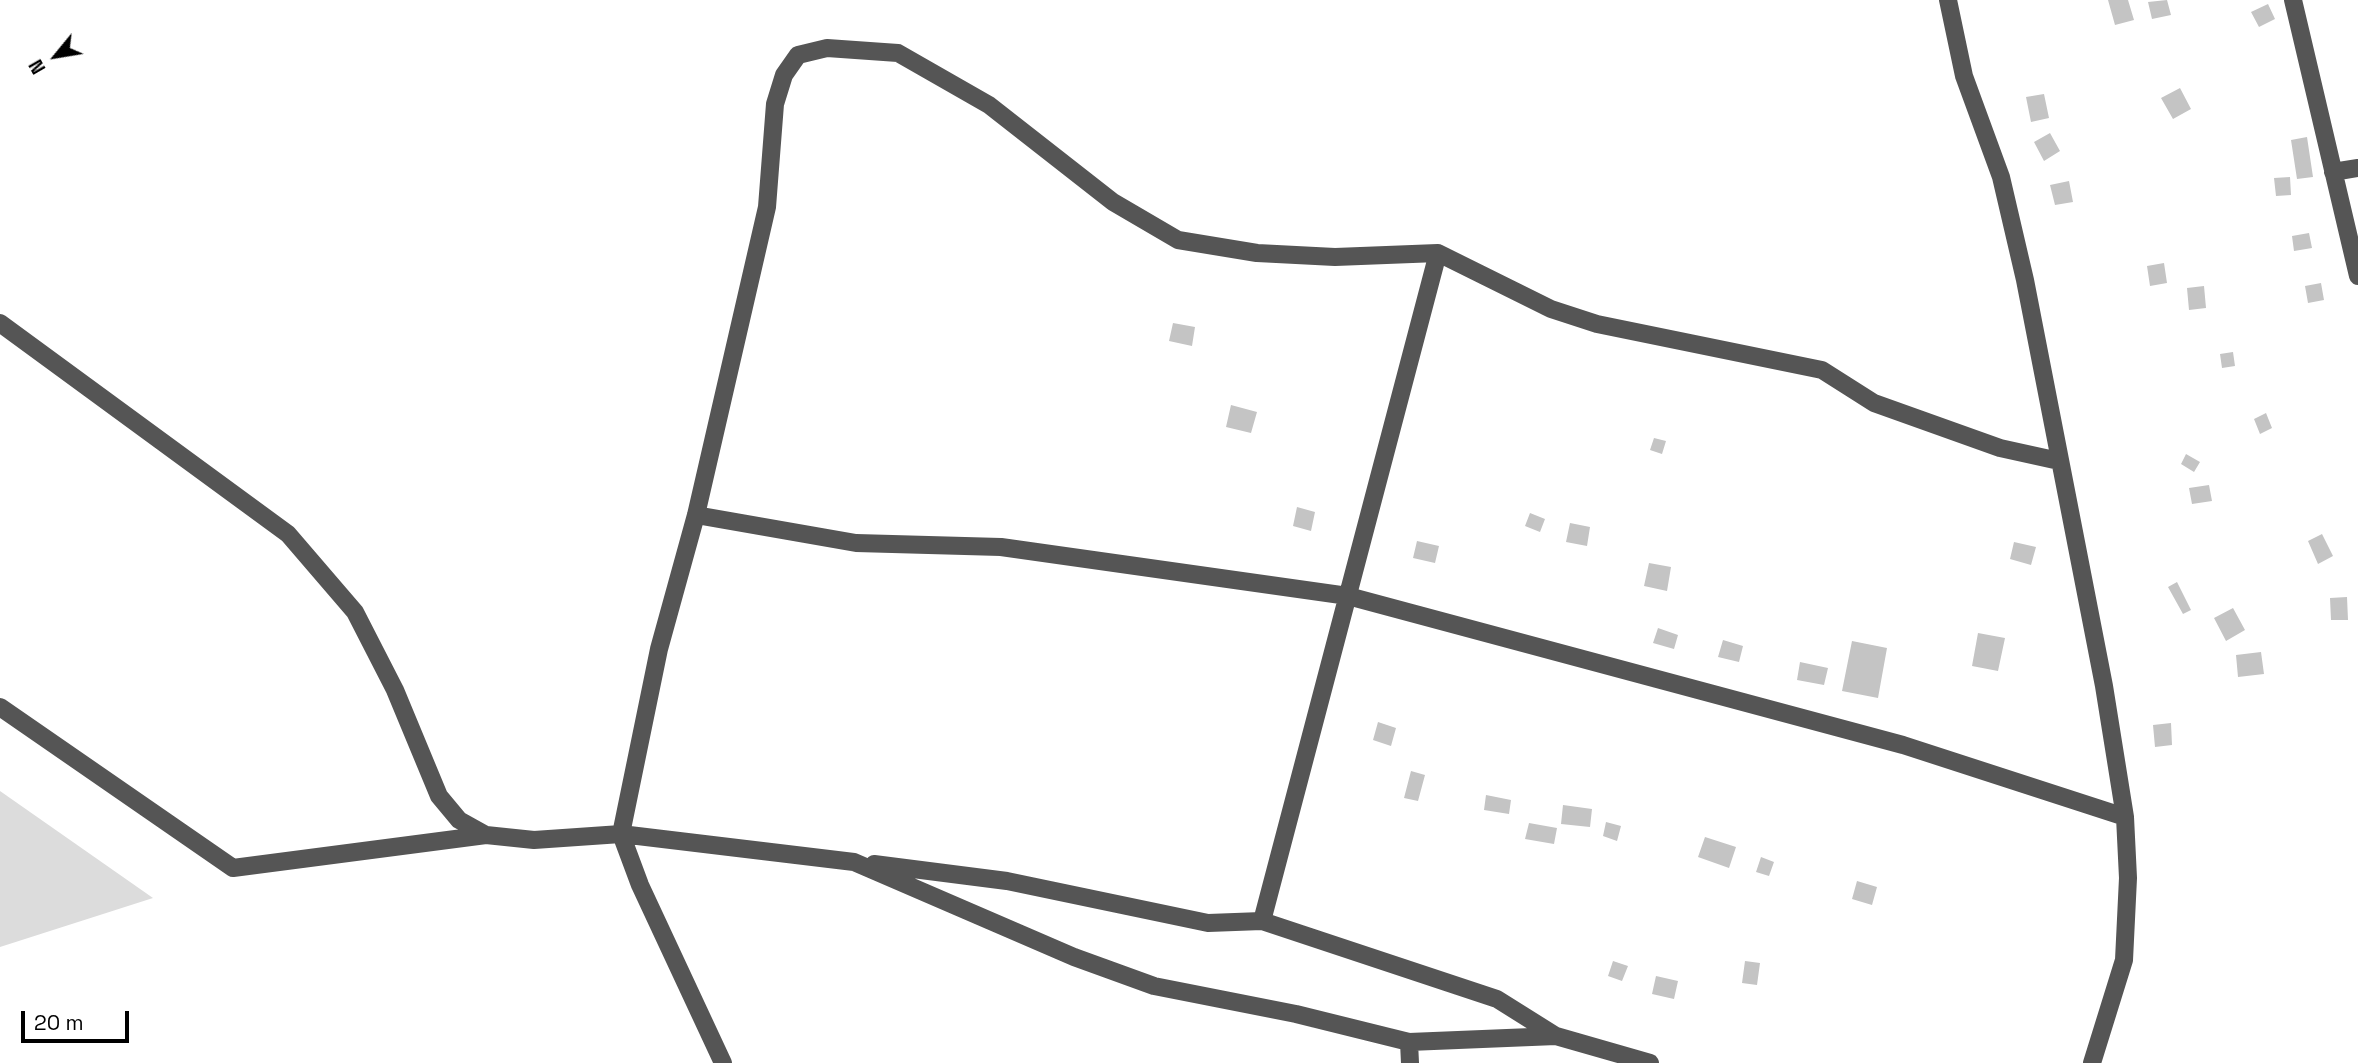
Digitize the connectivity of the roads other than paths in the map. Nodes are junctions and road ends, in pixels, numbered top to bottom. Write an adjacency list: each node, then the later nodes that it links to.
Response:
1 (1948, 0): 8 (street)
2 (2292, 0): 4 (street)
3 (2358, 168): 4 (street)
4 (2333, 172): 6 (street)
5 (1438, 253): 8 (street); 9 (street); 10 (street)
6 (2358, 276)
7 (0, 323): 14 (street)
8 (2059, 461): 12 (street)
9 (696, 515): 10 (street); 13 (street)
10 (1348, 596): 12 (street); 16 (street)
11 (0, 707): 14 (street)
12 (2124, 817): 22 (street)
13 (621, 834): 14 (street); 15 (street); 19 (street)
14 (486, 835)
15 (854, 862): 16 (street); 18 (street)
16 (1262, 921): 17 (street)
17 (1556, 1036): 18 (street); 21 (street)
18 (1409, 1042): 20 (street)
19 (723, 1063)
20 (1410, 1063)
21 (1650, 1063)
22 (2092, 1063)

